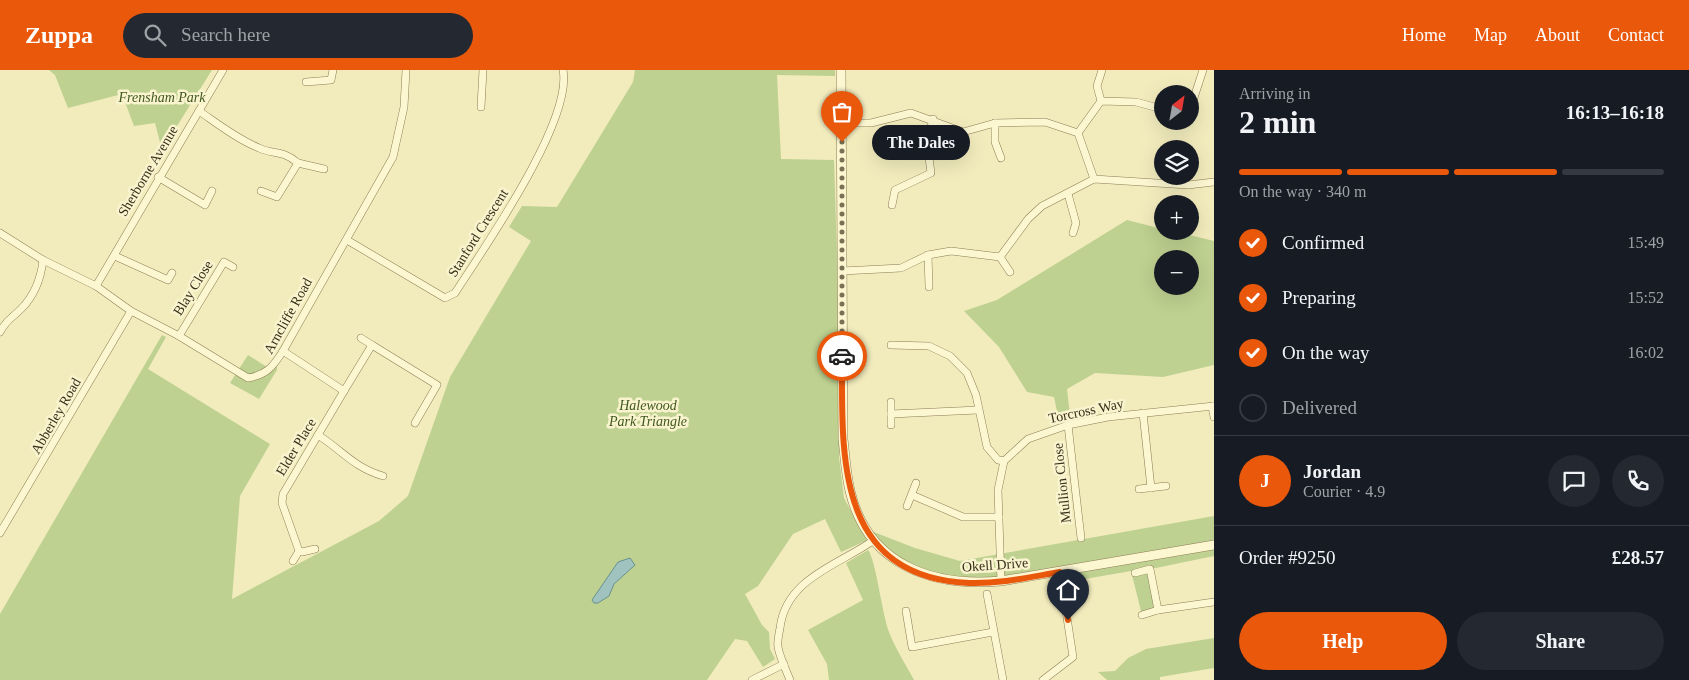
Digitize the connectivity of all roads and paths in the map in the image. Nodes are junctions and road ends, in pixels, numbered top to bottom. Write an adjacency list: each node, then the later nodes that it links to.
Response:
1 (223, 70): 14 (street, Sherborne Avenue)
2 (333, 70): 9 (street)
3 (406, 70): 31 (street, Arncliffe Road)
4 (483, 70): 13 (street)
5 (563, 70): 31 (street, Stanford Crescent)
6 (841, 70): 16 (street, Okell Drive)
7 (1102, 70): 11 (street)
8 (1203, 70): 10 (street)
9 (306, 82)
10 (1198, 85)
11 (1101, 101): 12 (street); 18 (street)
12 (1154, 107)
13 (481, 108)
14 (199, 111): 20 (street); 22 (street, Sherborne Avenue)
15 (932, 119): 16 (street); 17 (street); 28 (street)
16 (842, 123): 37 (street, Okell Drive)
17 (995, 123): 18 (street); 19 (street)
18 (1078, 133): 23 (street)
19 (1001, 158)
20 (298, 163): 21 (street); 26 (street)
21 (324, 169)
22 (158, 177): 25 (street); 33 (street, Sherborne Avenue)
23 (1094, 179): 24 (street); 27 (street)
24 (1214, 182)
25 (212, 191)
26 (261, 191)
27 (1068, 194): 29 (street); 34 (street)
28 (892, 205)
29 (1073, 233)
30 (0, 234): 35 (street, Arncliffe Road)
31 (347, 240): 49 (street, Arncliffe Road)
32 (928, 255): 34 (street); 37 (street); 41 (street)
33 (115, 256): 39 (street); 40 (street, Sherborne Avenue)
34 (1000, 258): 38 (street)
35 (43, 260): 40 (street, Arncliffe Road); 43 (street)
36 (233, 268): 45 (street, Blay Close)
37 (842, 271): 72 (street, Okell Drive)
38 (1010, 272)
39 (172, 273)
40 (96, 286): 42 (street, Arncliffe Road)
41 (929, 287)
42 (131, 311): 45 (street, Arncliffe Road); 70 (street, Abberley Road)
43 (3, 318): 44 (street)
44 (0, 332)
45 (179, 336): 49 (street, Arncliffe Road)
46 (360, 338): 47 (street)
47 (372, 345): 50 (street, Elder Place); 57 (street)
48 (891, 345): 53 (street)
49 (283, 351): 50 (street)
50 (344, 391): 60 (street, Elder Place)
51 (891, 402): 55 (street)
52 (1213, 406): 54 (street, Torcross Way); 56 (street)
53 (978, 410): 55 (street); 61 (street)
54 (1143, 413): 58 (street, Torcross Way); 65 (street)
55 (891, 414): 59 (street)
56 (1214, 417)
57 (416, 423)
58 (1068, 425): 61 (street, Torcross Way); 71 (street, Mullion Close)
59 (891, 426)
60 (318, 435): 62 (street); 74 (street, Elder Place)
61 (1004, 461): 69 (street)
62 (383, 476)
63 (916, 483): 67 (street)
64 (1166, 486): 65 (street)
65 (1151, 488): 66 (street)
66 (1138, 489)
67 (912, 495): 68 (street); 69 (street)
68 (907, 506)
69 (999, 517): 79 (street)
70 (1, 528)
71 (1081, 538)
72 (874, 540): 79 (street, Okell Drive); 86 (street)
73 (1214, 546): 77 (street, Okell Drive)
74 (298, 548): 75 (street); 76 (street)
75 (315, 549)
76 (293, 561)
77 (1060, 572): 79 (street, Okell Drive); 87 (street)
78 (1135, 573): 82 (street)
79 (1001, 581)
80 (987, 594): 85 (street)
81 (1214, 602): 82 (street)
82 (1158, 610): 84 (street)
83 (906, 611): 85 (street)
84 (1142, 615)
85 (993, 632): 90 (street)
86 (784, 664): 88 (street); 89 (street)
87 (1047, 679)
88 (752, 680)
89 (790, 680)
90 (1003, 680)

